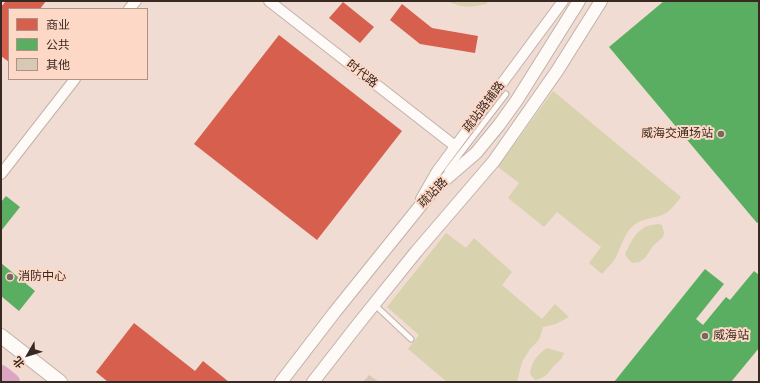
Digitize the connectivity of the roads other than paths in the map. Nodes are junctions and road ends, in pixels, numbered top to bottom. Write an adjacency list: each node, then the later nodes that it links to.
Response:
1 (269, 1): 7 (street, 时代路)
2 (563, 1): 7 (street, 疏站路辅路)
3 (579, 1): 9 (street, 疏站路)
4 (602, 2): 11 (street, 疏站路)
5 (74, 80): 8 (street)
6 (506, 94): 9 (lane)
7 (455, 146): 10 (street, 疏站路辅路)
8 (1, 174)
9 (433, 190): 10 (street, 疏站路)
10 (411, 217): 15 (street, 疏站路)
11 (374, 304): 13 (lane); 16 (street, 疏站路)
12 (1, 336): 14 (main road)
13 (411, 339)
14 (60, 382)
15 (281, 382)
16 (313, 382)

